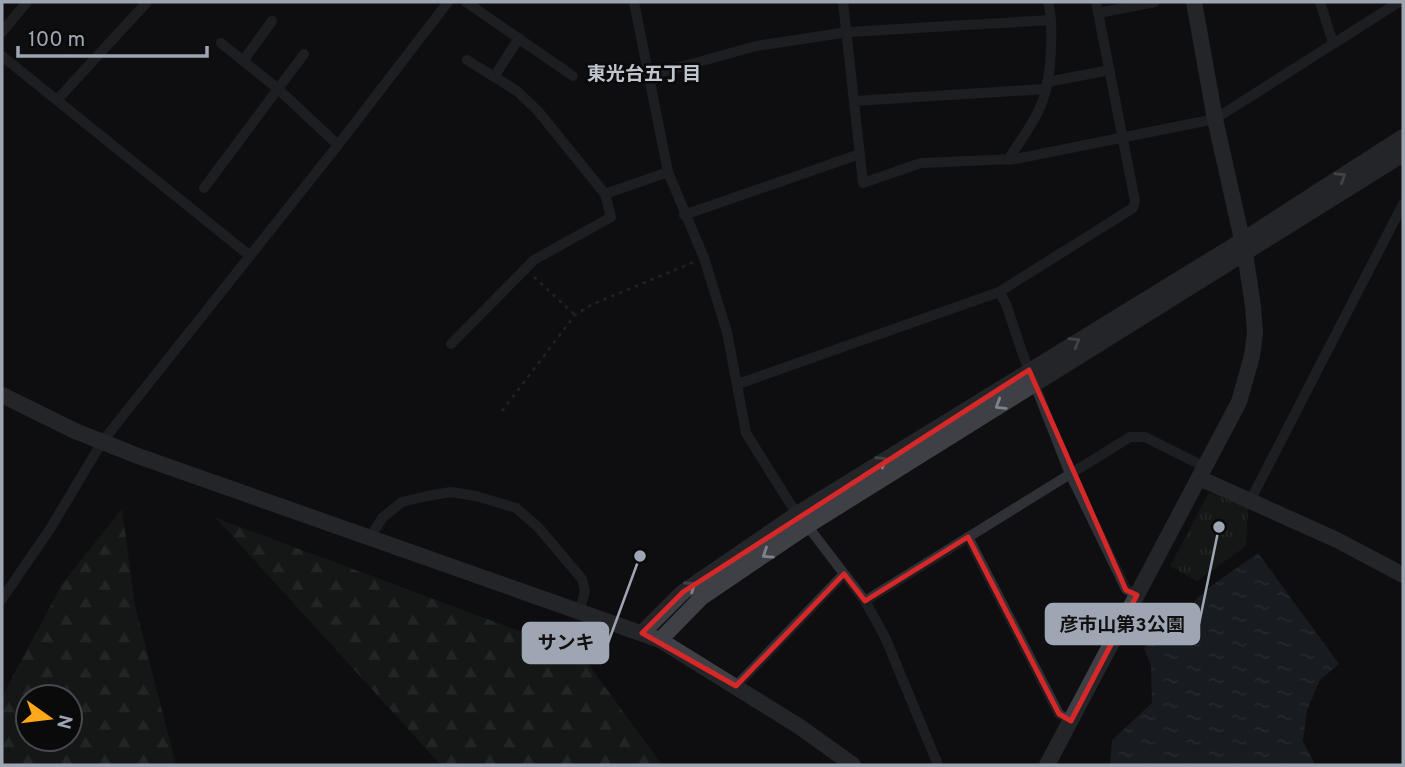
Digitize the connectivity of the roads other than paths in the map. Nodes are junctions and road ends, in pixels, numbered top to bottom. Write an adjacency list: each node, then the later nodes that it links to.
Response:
1 (27, 2): 15 (street)
2 (147, 2): 30 (street)
3 (448, 2): 35 (street)
4 (466, 2): 17 (street)
5 (634, 2): 26 (street)
6 (843, 2): 16 (street)
7 (1048, 2): 13 (street)
8 (1155, 2): 12 (street)
9 (1194, 2): 32 (street)
10 (1320, 2): 19 (street)
11 (1399, 2): 19 (street)
12 (1097, 7): 24 (street)
13 (1051, 20): 16 (street); 28 (street)
14 (272, 21): 23 (street)
15 (2, 32)
16 (848, 32): 26 (street); 31 (street)
17 (519, 38): 25 (street); 27 (street)
18 (221, 43): 23 (street)
19 (1333, 43): 32 (street)
20 (304, 54): 29 (street)
21 (2, 56): 30 (street)
22 (467, 60): 27 (street)
23 (243, 61): 29 (street)
24 (1110, 70): 28 (street); 34 (street)
25 (573, 76)
26 (648, 76): 39 (street)
27 (494, 77): 41 (street)
28 (1046, 85): 31 (street); 37 (street)
29 (277, 88): 35 (street); 40 (street)
30 (57, 100): 45 (street)
31 (855, 101): 36 (street)
32 (1215, 119): 34 (street); 44 (street)
33 (1403, 137): 44 (street, one-way to 33)
34 (1124, 139): 37 (street); 46 (street)
35 (338, 145): 45 (street)
36 (860, 154): 37 (street); 43 (street)
37 (1009, 160)
38 (1401, 161): 44 (street)
39 (668, 172): 41 (street); 43 (street)
40 (204, 188)
41 (605, 194): 47 (street)
42 (1403, 204): 54 (street)
43 (684, 215): 49 (street)
44 (1244, 247): 48 (street); 52 (street)
45 (250, 256): 51 (street)
46 (999, 292): 48 (street); 49 (street)
47 (451, 344)
48 (1032, 376): 53 (street); 55 (street)
49 (738, 384): 55 (street)
50 (2, 395): 51 (street)
51 (102, 442): 57 (street); 61 (street)
52 (1202, 473): 53 (street); 54 (street); 62 (street)
53 (1070, 474): 56 (street); 62 (street)
54 (1250, 501): 59 (street)
55 (802, 520): 58 (street); 66 (street, one-way to 55); 67 (street, one-way to 67)
56 (968, 537): 64 (street); 69 (street)
57 (370, 538): 65 (street); 65 (street)
58 (845, 574): 64 (street); 68 (street)
59 (1403, 575)
60 (2, 577): 61 (street)
61 (13, 582): 63 (street)
62 (1137, 595): 69 (street)
63 (2, 599)
64 (865, 601): 71 (street)
65 (579, 612): 66 (street)
66 (642, 633): 67 (street)
67 (660, 640): 68 (street)
68 (736, 686): 70 (street)
69 (1071, 721): 72 (street)
70 (853, 765)
71 (938, 765)
72 (1046, 765)

